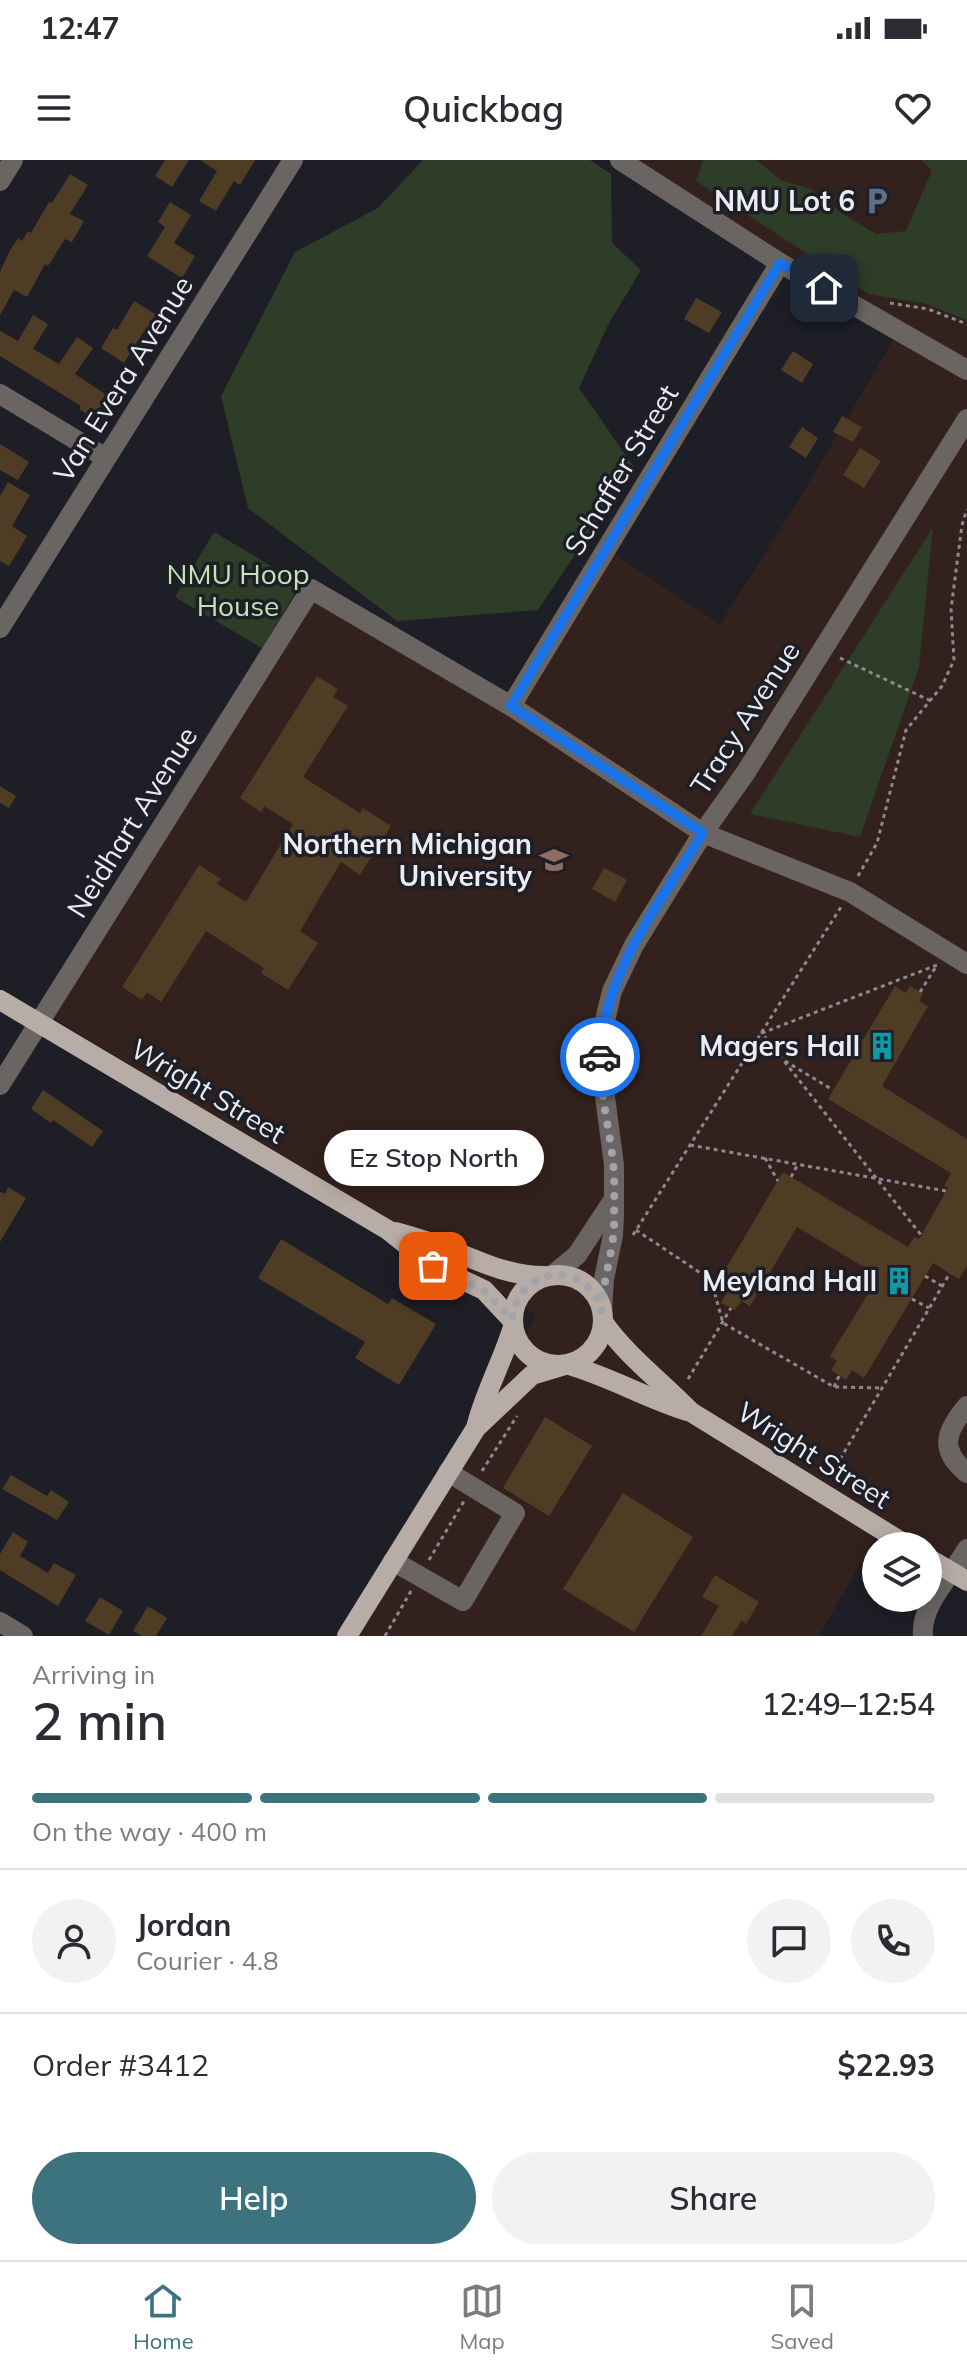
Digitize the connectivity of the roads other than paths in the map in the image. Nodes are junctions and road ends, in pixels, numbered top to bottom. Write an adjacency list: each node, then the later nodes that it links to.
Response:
1 (13, 160): 4 (street)
2 (293, 160): 9 (street, Van Evera Avenue)
3 (620, 160): 5 (street)
4 (0, 181)
5 (780, 263): 6 (street); 11 (street, Schaffer Street)
6 (967, 370)
7 (0, 394): 9 (street)
8 (967, 419): 12 (street, Tracy Avenue)
9 (106, 458): 10 (street, Van Evera Avenue)
10 (0, 628)
11 (511, 706): 12 (street); 15 (street, Neidhart Avenue)
12 (703, 833): 13 (street); 17 (street, Tracy Avenue)
13 (967, 964)
14 (0, 1000): 15 (main road, Wright Street)
15 (37, 1023): 16 (street, Neidhart Avenue); 18 (main road, Wright Street)
16 (0, 1085)
17 (612, 1202): 19 (street); 20 (street, Tracy Avenue)
18 (388, 1230): 19 (main road, Wright Street); 21 (main road, Wright Street)
19 (549, 1276): 20 (main road); 21 (main road)
20 (603, 1316): 22 (main road); 24 (main road, Wright Street)
21 (512, 1323): 22 (main road); 25 (main road)
22 (565, 1365): 24 (main road, Wright Street); 25 (main road)
23 (967, 1406): 27 (street)
24 (691, 1412): 28 (main road, Wright Street)
25 (476, 1428): 26 (main road)
26 (448, 1472): 30 (main road); 30 (street)
27 (967, 1473)
28 (885, 1532)
29 (967, 1549): 32 (street)
30 (393, 1561): 35 (main road)
31 (942, 1566): 32 (main road)
32 (960, 1577): 36 (street)
33 (0, 1622): 34 (street)
34 (23, 1636)
35 (347, 1636)
36 (923, 1636)

